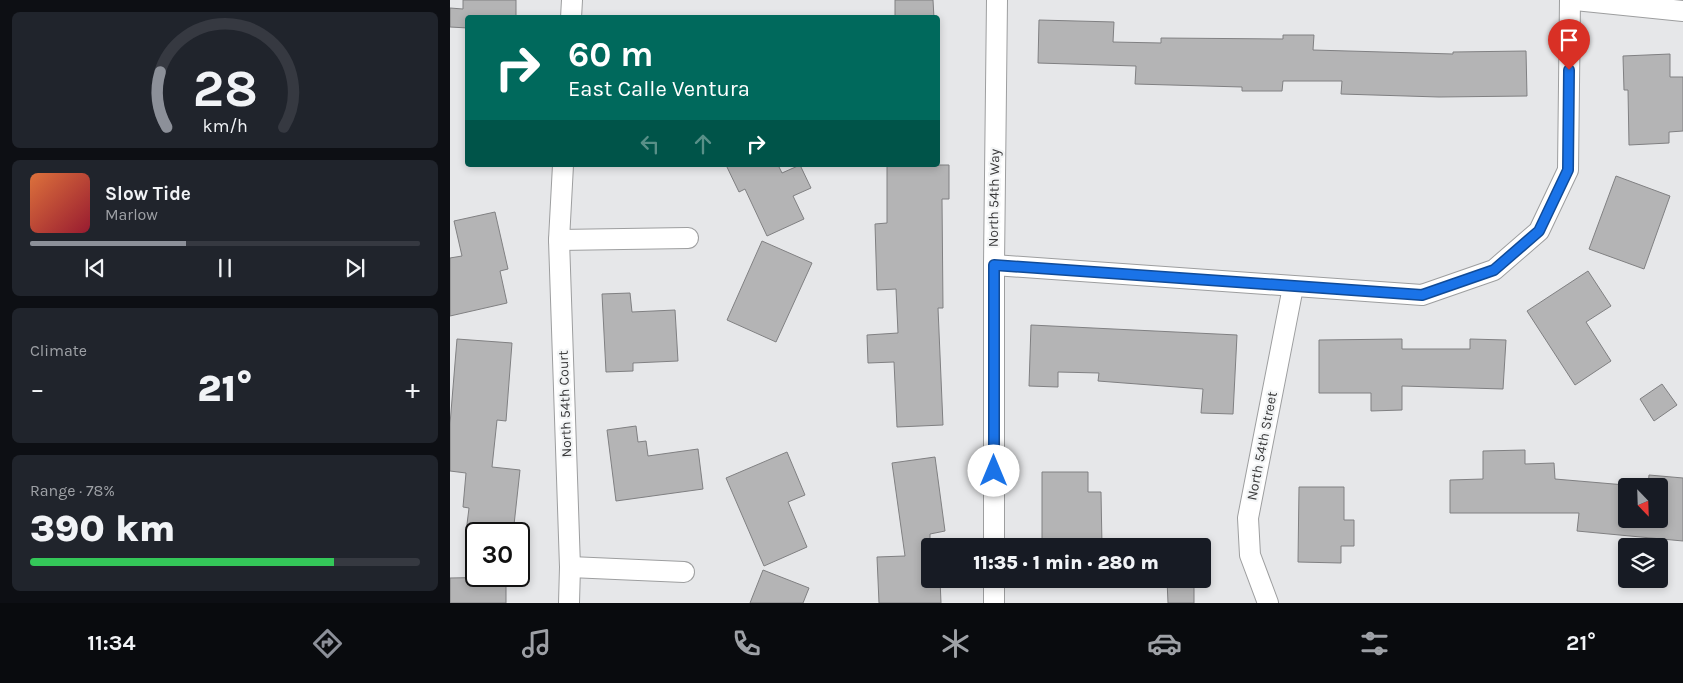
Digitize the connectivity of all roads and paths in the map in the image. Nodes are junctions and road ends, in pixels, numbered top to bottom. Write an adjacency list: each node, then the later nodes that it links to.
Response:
1 (572, 0): 6 (street)
2 (997, 0): 10 (street, North 54th Way)
3 (1570, 0): 11 (street)
4 (1576, 0): 5 (street)
5 (1683, 10)
6 (571, 15)
7 (563, 167): 9 (street, North 54th Court)
8 (688, 238): 9 (street)
9 (559, 240): 13 (street, North 54th Court)
10 (994, 265): 11 (street); 12 (street, North 54th Way)
11 (1293, 287): 18 (street, North 54th Street)
12 (994, 538)
13 (570, 567): 14 (street); 16 (street, North 54th Court)
14 (684, 572)
15 (994, 588): 17 (street)
16 (569, 603)
17 (994, 603)
18 (1268, 603)

